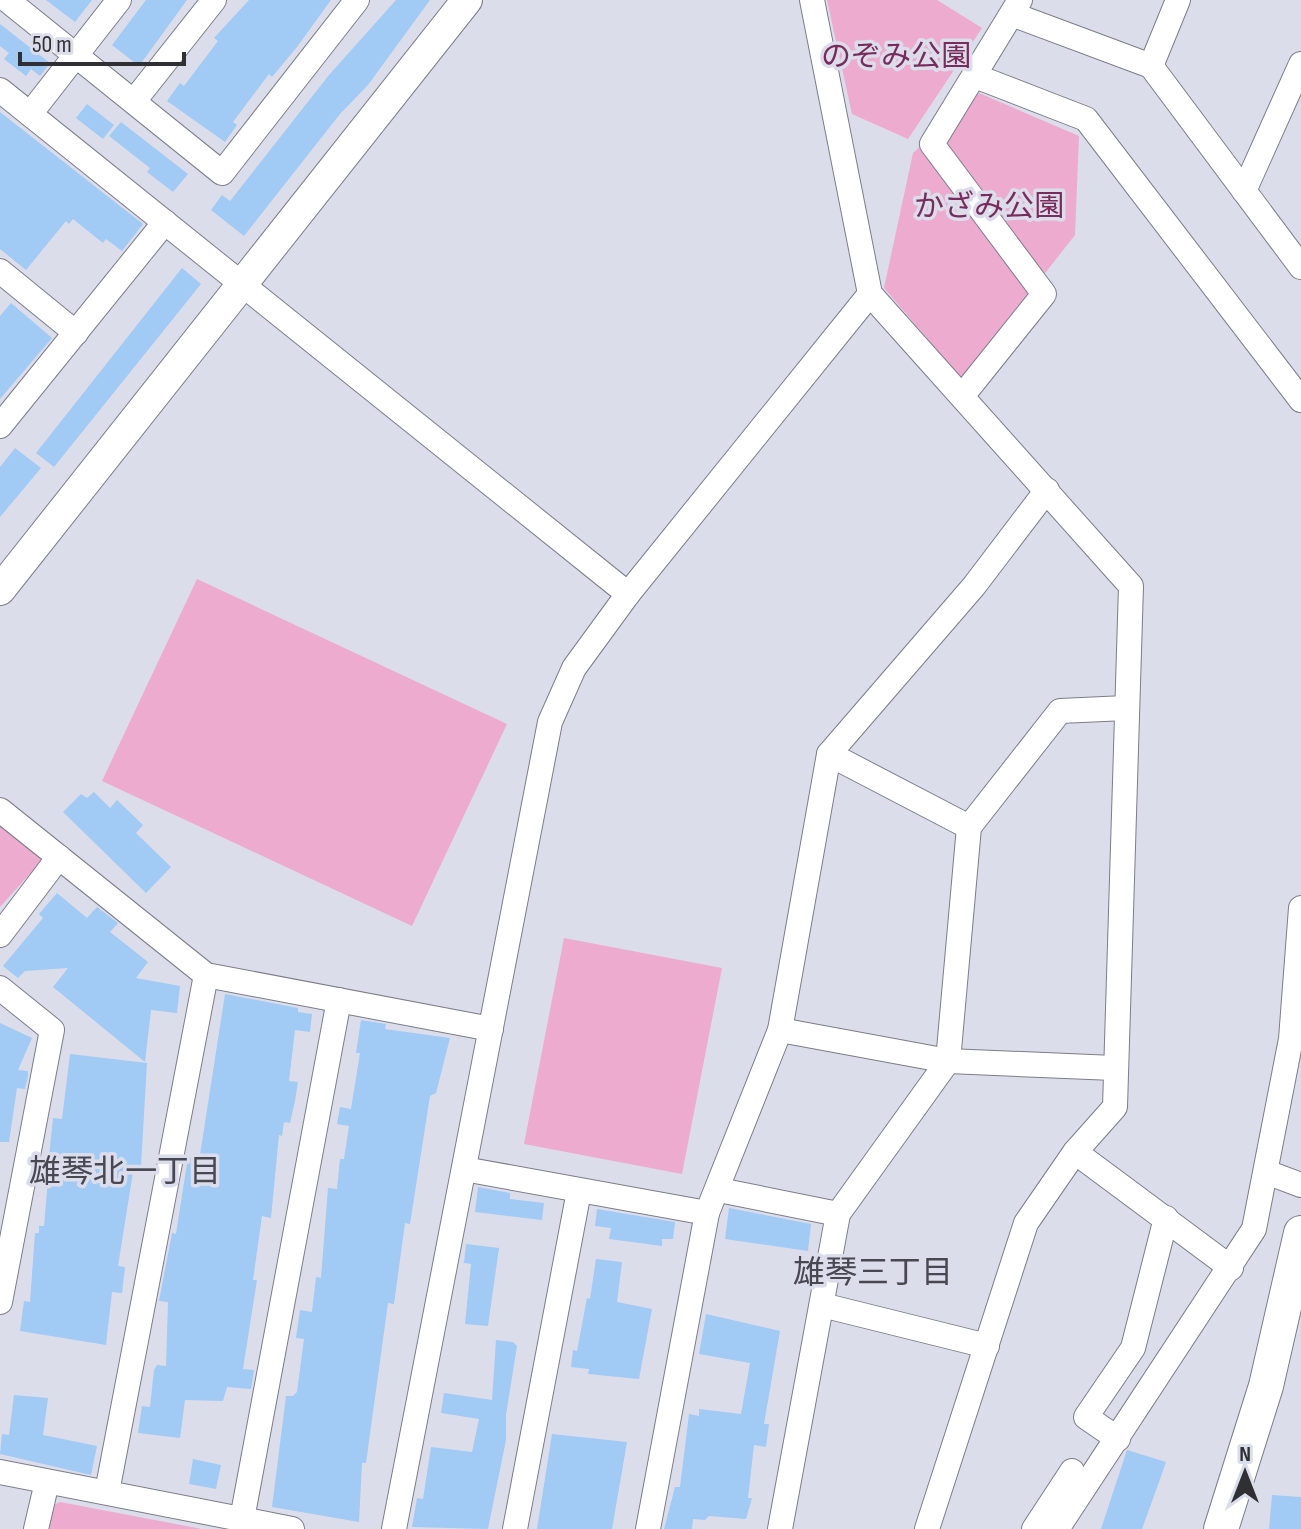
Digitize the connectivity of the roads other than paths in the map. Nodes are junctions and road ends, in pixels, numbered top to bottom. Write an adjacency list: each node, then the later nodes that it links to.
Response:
1 (7, 0): 9 (street)
2 (119, 0): 9 (street)
3 (214, 0): 14 (street)
4 (357, 0): 14 (street)
5 (467, 0): 20 (street)
6 (812, 0): 21 (street)
7 (1178, 0): 11 (street)
8 (1017, 8): 11 (street); 12 (street)
9 (76, 55): 14 (street); 15 (street)
10 (1301, 64): 16 (street)
11 (1151, 66): 16 (street)
12 (975, 76): 23 (street); 24 (street)
13 (0, 90): 15 (street)
14 (134, 101)
15 (30, 114): 17 (street)
16 (1244, 191): 18 (street)
17 (165, 222): 20 (street); 22 (street)
18 (1301, 267)
19 (0, 271): 22 (street)
20 (243, 285): 27 (street); 28 (street)
21 (870, 294): 23 (street); 28 (street)
22 (76, 333): 25 (street)
23 (963, 395): 26 (street)
24 (1301, 400)
25 (0, 426)
26 (1047, 490): 29 (street); 30 (street)
27 (0, 590)
28 (628, 594): 39 (street)
29 (1126, 708): 32 (street); 42 (street)
30 (829, 754): 32 (street); 40 (street)
31 (0, 810): 33 (street)
32 (969, 827): 41 (street)
33 (59, 857): 35 (street); 36 (street)
34 (1301, 908): 45 (street)
35 (0, 935)
36 (206, 975): 38 (street); 61 (street)
37 (0, 988): 54 (street)
38 (339, 1000): 39 (street); 62 (street)
39 (491, 1029): 44 (street)
40 (780, 1030): 41 (street); 47 (street)
41 (948, 1061): 42 (street); 50 (street)
42 (1114, 1068): 43 (street)
43 (1075, 1152): 51 (street); 56 (street)
44 (464, 1169): 48 (street); 65 (street)
45 (1266, 1172): 46 (street); 53 (street)
46 (1301, 1185)
47 (719, 1190): 49 (street); 50 (street)
48 (579, 1191): 49 (street); 66 (street)
49 (707, 1213): 67 (street)
50 (838, 1214): 55 (street)
51 (1166, 1218): 53 (street); 57 (street)
52 (1301, 1233): 72 (main road)
53 (1231, 1268): 57 (street)
54 (0, 1302)
55 (822, 1305): 56 (street); 68 (street)
56 (987, 1346): 69 (street)
57 (1118, 1439): 71 (street)
58 (1072, 1471): 70 (street)
59 (0, 1472): 60 (street)
60 (47, 1482): 61 (street); 63 (street)
61 (107, 1492): 62 (street)
62 (242, 1519): 64 (street)
63 (36, 1529)
64 (292, 1529)
65 (394, 1529)
66 (515, 1529)
67 (648, 1529)
68 (780, 1529)
69 (927, 1529)
70 (1034, 1529)
71 (1057, 1529)
72 (1221, 1529)

